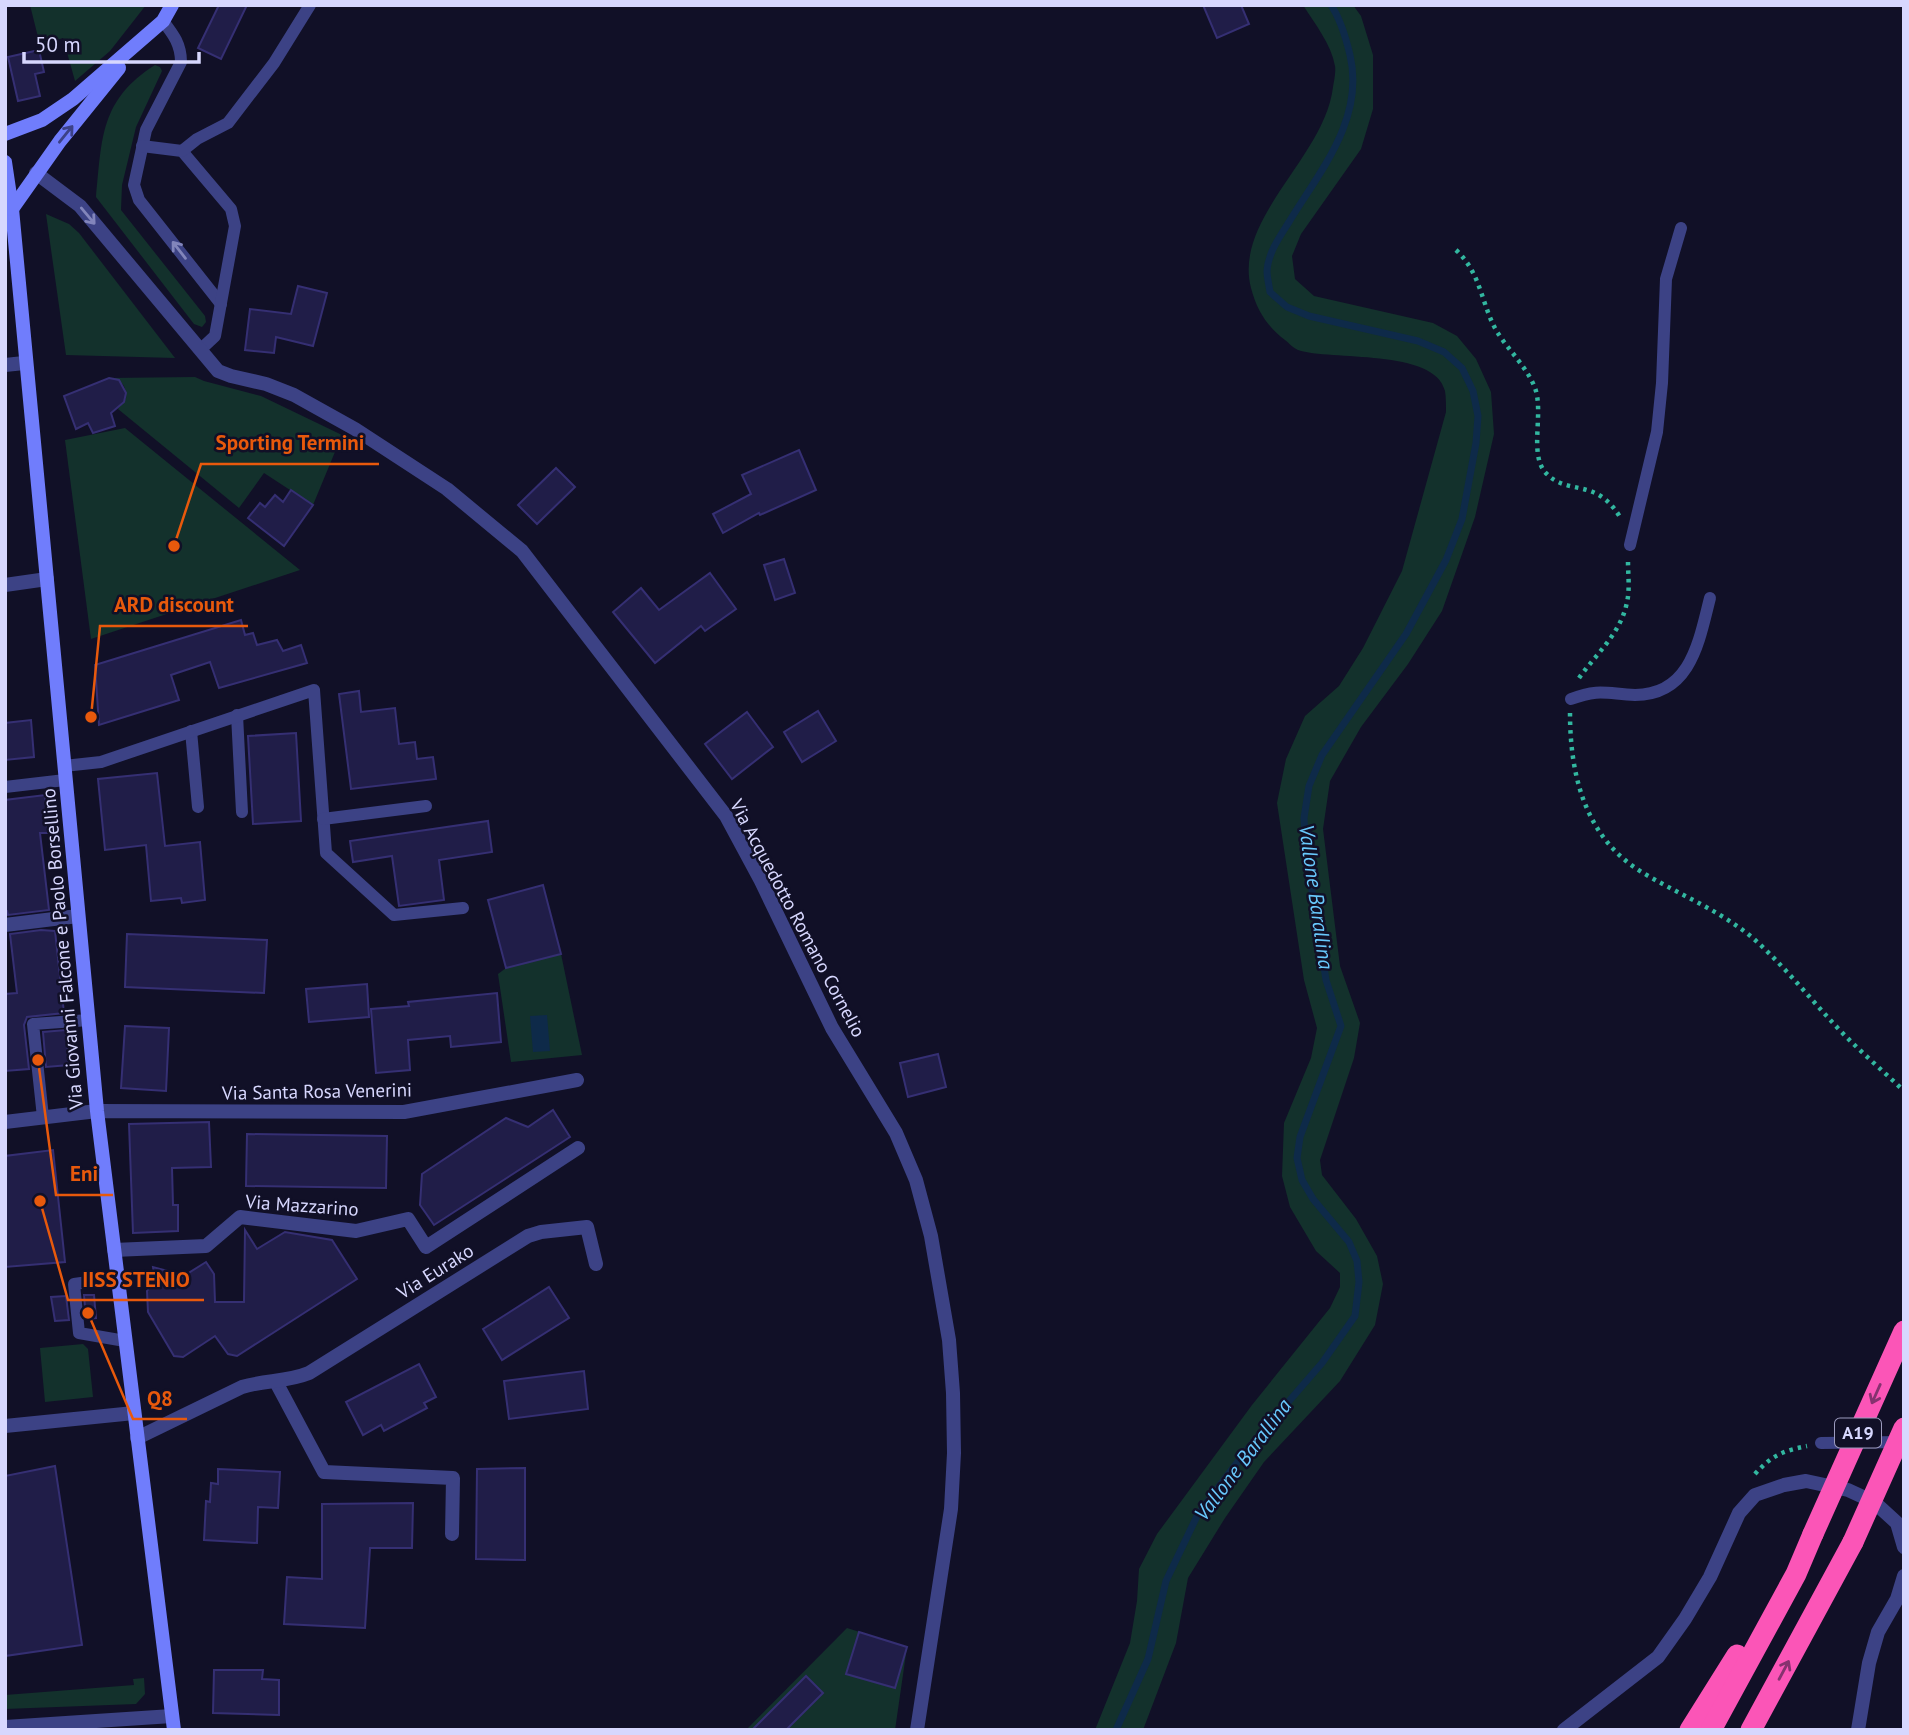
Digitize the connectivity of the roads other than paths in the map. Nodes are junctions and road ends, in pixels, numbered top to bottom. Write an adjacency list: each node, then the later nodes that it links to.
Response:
1 (172, 5): 3 (main road)
2 (310, 5): 7 (lane)
3 (163, 21): 4 (main road); 6 (lane)
4 (141, 41): 5 (main road); 9 (main road, one-way to 4)
5 (5, 134)
6 (142, 146): 7 (lane); 12 (lane, one-way to 6)
7 (182, 151): 12 (lane)
8 (5, 162): 10 (main road, Via Giovanni Falcone e Paolo Borsellino)
9 (36, 173): 10 (main road); 13 (street, Via Acquedotto Romano Cornelio, one-way to 13)
10 (12, 209): 14 (main road, Via Giovanni Falcone e Paolo Borsellino)
11 (1681, 228): 16 (lane)
12 (221, 304): 13 (lane)
13 (200, 350): 56 (street, Via Acquedotto Romano Cornelio)
14 (24, 363): 15 (street); 17 (main road, Via Giovanni Falcone e Paolo Borsellino)
15 (5, 365)
16 (1630, 545)
17 (47, 579): 18 (street); 23 (main road, Via Giovanni Falcone e Paolo Borsellino)
18 (5, 585)
19 (1710, 598): 20 (lane)
20 (1572, 699)
21 (237, 715): 22 (lane); 27 (lane); 28 (lane)
22 (191, 731): 23 (lane); 26 (lane)
23 (65, 773): 24 (lane); 30 (main road, Via Giovanni Falcone e Paolo Borsellino)
24 (5, 786)
25 (426, 806): 28 (lane)
26 (198, 807)
27 (242, 812)
28 (323, 819): 29 (lane)
29 (463, 908)
30 (78, 916): 31 (street); 32 (main road, Via Giovanni Falcone e Paolo Borsellino)
31 (5, 925)
32 (89, 1020): 34 (main road, Via Giovanni Falcone e Paolo Borsellino); 35 (lane)
33 (577, 1080): 34 (street, Via Santa Rosa Venerini)
34 (97, 1111): 35 (street, Via Santa Rosa Venerini); 38 (main road, Via Giovanni Falcone e Paolo Borsellino)
35 (43, 1117): 36 (street, Via Santa Rosa Venerini)
36 (5, 1122)
37 (578, 1148): 38 (street, Via Mazzarino)
38 (114, 1250): 40 (main road, Via Giovanni Falcone e Paolo Borsellino)
39 (596, 1264): 43 (street, Via Eurako)
40 (117, 1278): 42 (main road, Via Giovanni Falcone e Paolo Borsellino); 42 (lane)
41 (1904, 1331): 52 (highway, A19, one-way to 52, bridge)
42 (125, 1341): 44 (main road, Via Giovanni Falcone e Paolo Borsellino)
43 (276, 1382): 47 (street, Via Eurako); 50 (street)
44 (134, 1413): 45 (street); 47 (main road, Via Giovanni Falcone e Paolo Borsellino)
45 (5, 1426)
46 (1904, 1429): 60 (highway, A19, one-way to 46, bridge)
47 (137, 1438): 54 (main road, Via Giovanni Falcone e Paolo Borsellino)
48 (1904, 1442): 49 (lane)
49 (1821, 1443)
50 (452, 1534)
51 (1904, 1547): 57 (street)
52 (1796, 1574): 58 (highway); 59 (highway, A19)
53 (1904, 1576): 61 (street)
54 (173, 1723): 55 (street)
55 (5, 1727)
56 (917, 1730)
57 (1564, 1730)
58 (1690, 1730)
59 (1711, 1730)
60 (1751, 1730)
61 (1858, 1730)

